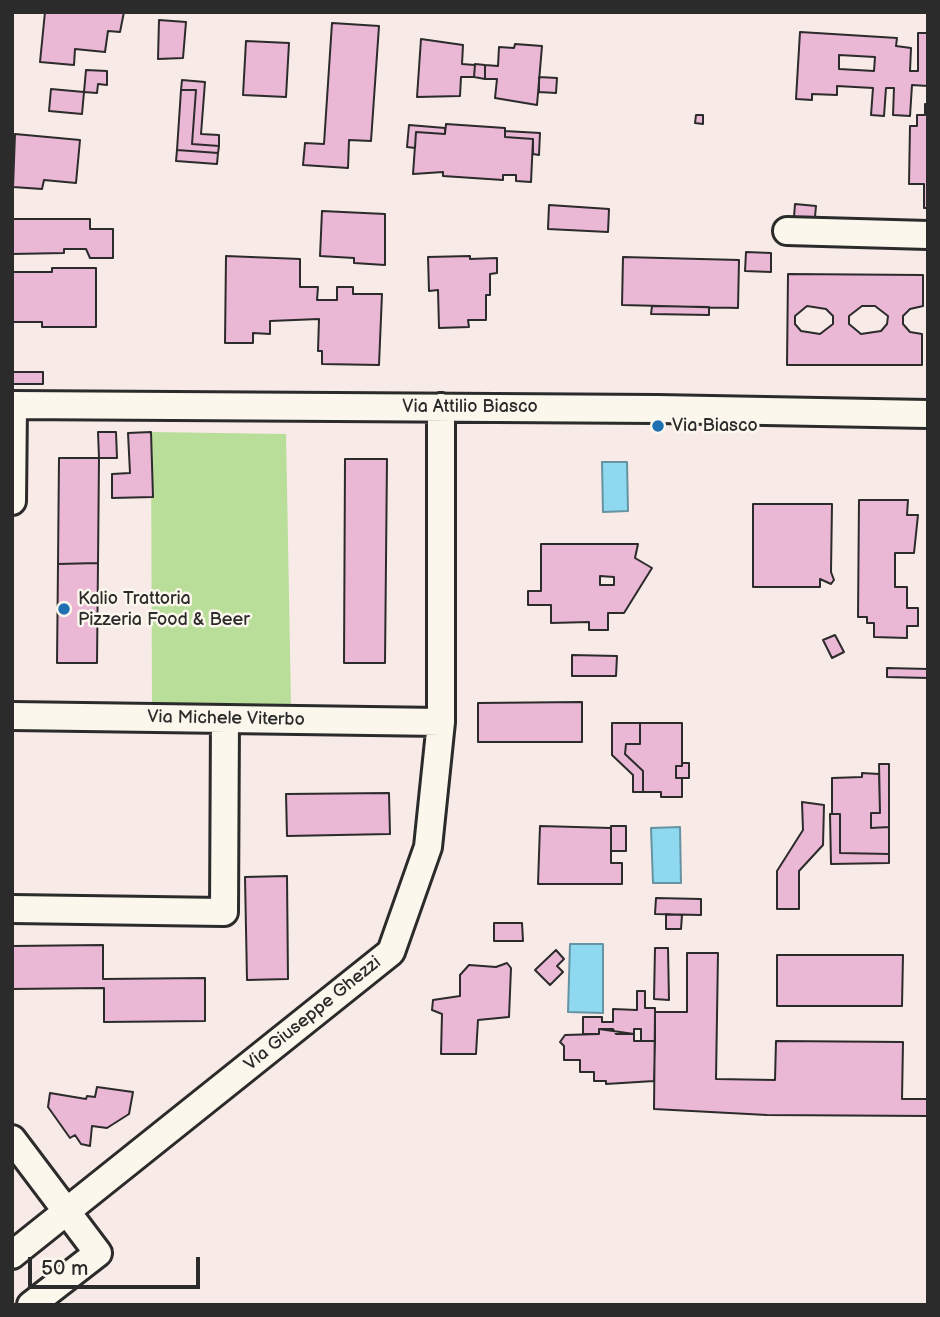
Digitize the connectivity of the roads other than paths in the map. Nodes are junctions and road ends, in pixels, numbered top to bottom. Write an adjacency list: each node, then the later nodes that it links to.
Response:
1 (787, 231): 2 (street)
2 (928, 235)
3 (13, 405): 4 (street, Via Attilio Biasco); 6 (street)
4 (441, 407): 5 (street, Via Attilio Biasco); 9 (street, Via Giuseppe Ghezzi)
5 (928, 414)
6 (12, 501)
7 (12, 716): 8 (street, Via Michele Viterbo)
8 (225, 719): 9 (street, Via Michele Viterbo); 10 (street)
9 (440, 722): 12 (street, Via Giuseppe Ghezzi)
10 (12, 909)
11 (12, 1139): 12 (street)
12 (66, 1212): 13 (street, Via Giuseppe Ghezzi); 14 (street)
13 (12, 1255)
14 (31, 1305)

